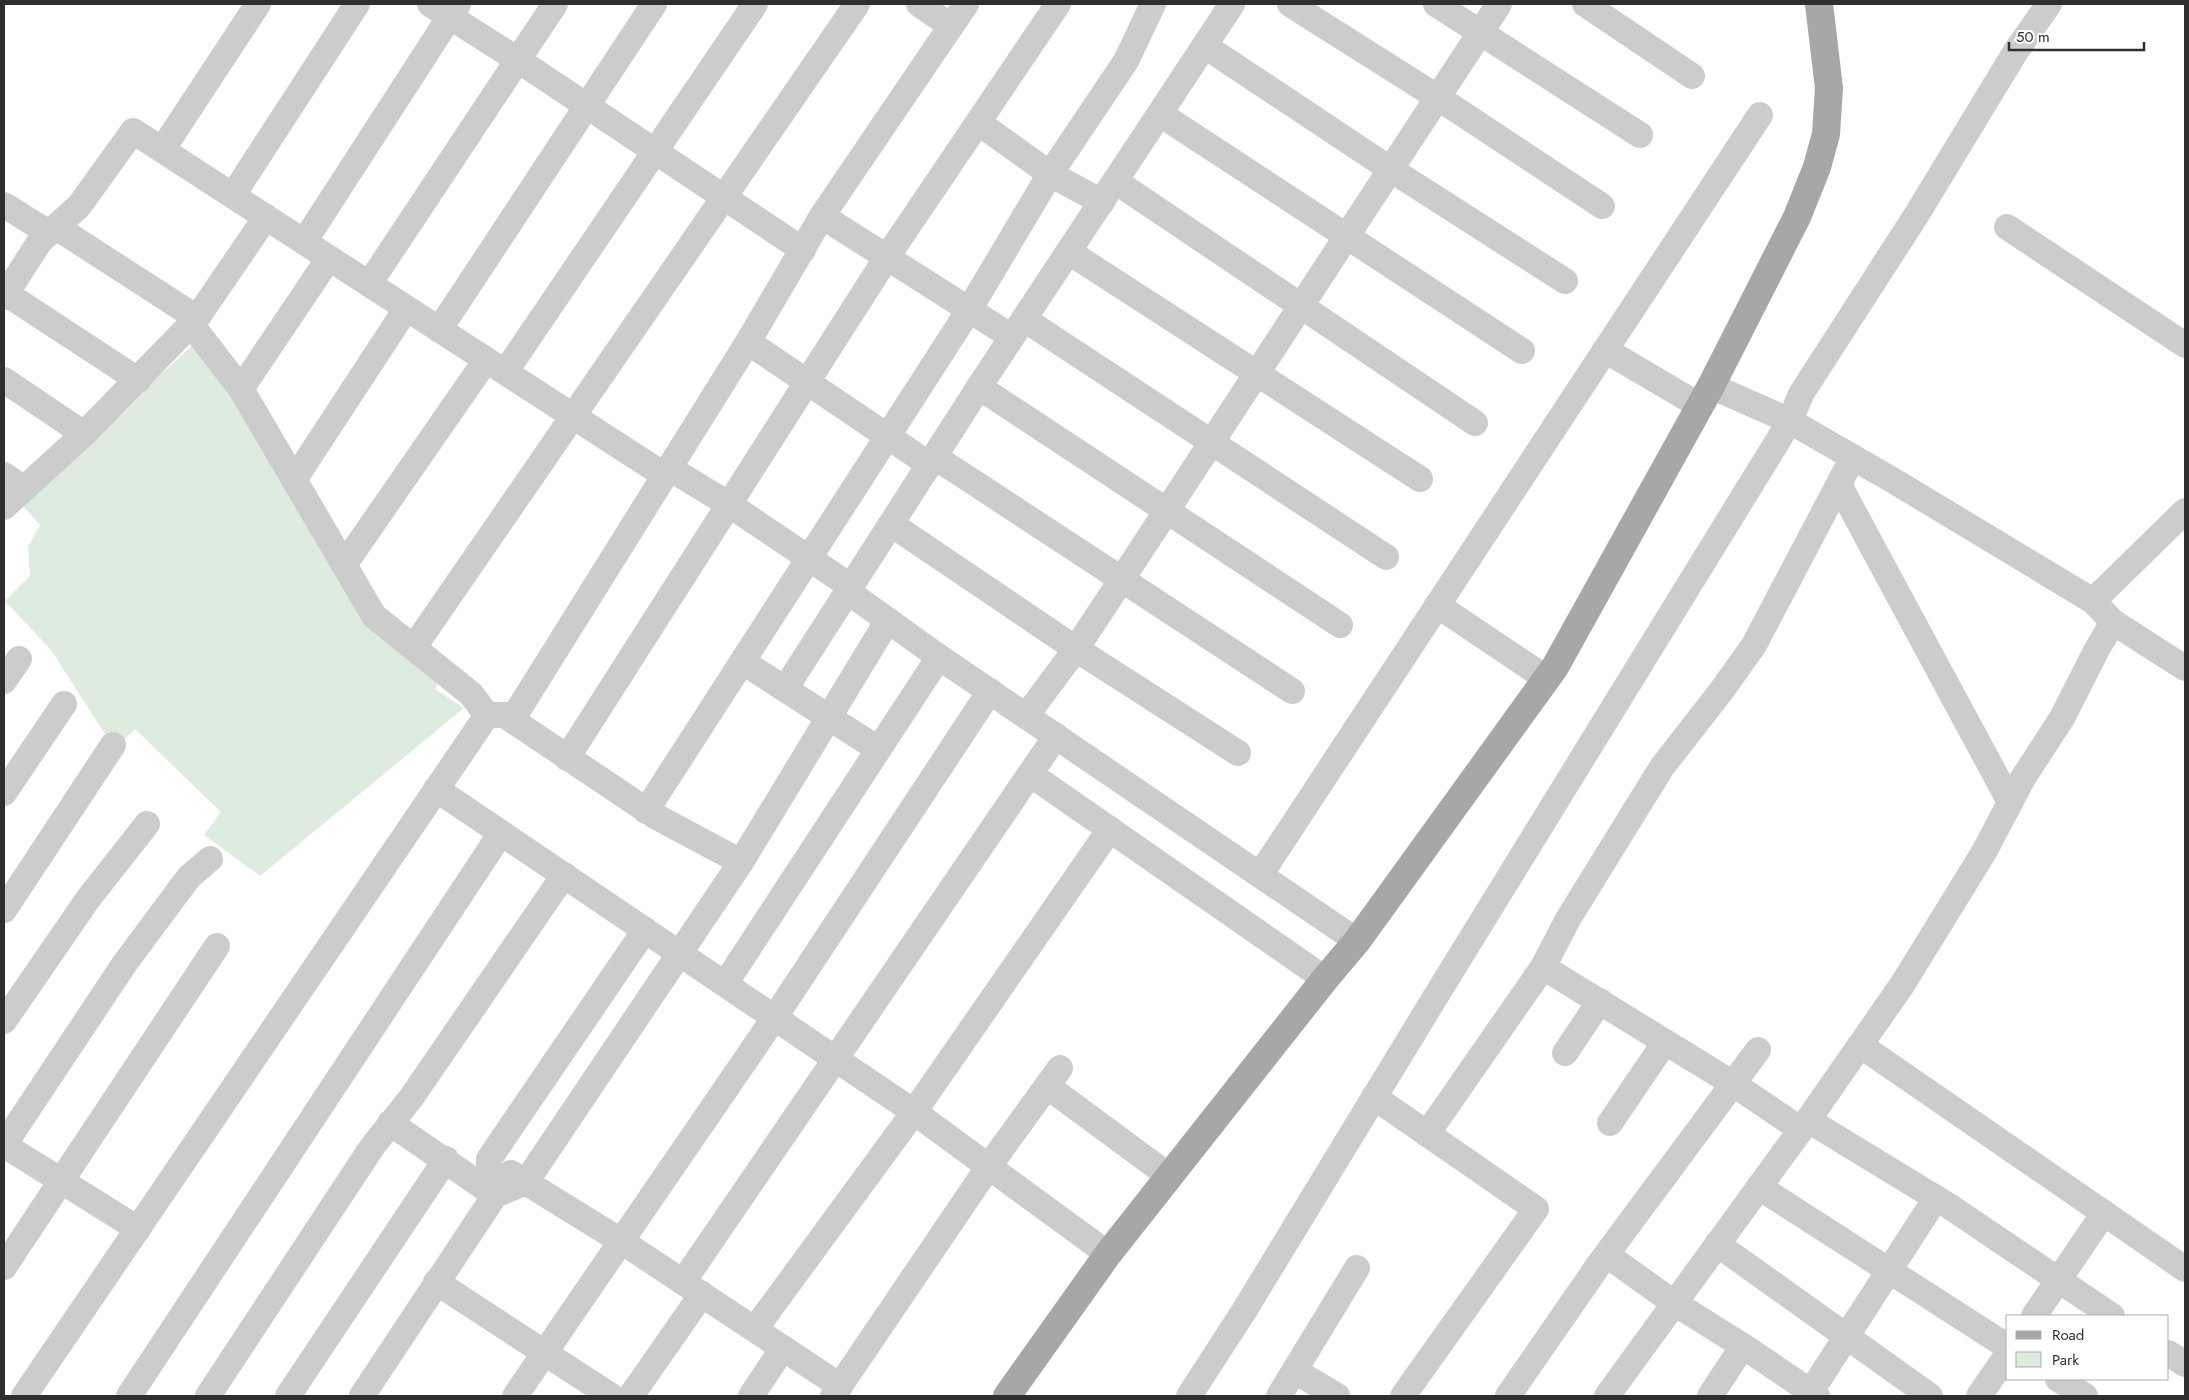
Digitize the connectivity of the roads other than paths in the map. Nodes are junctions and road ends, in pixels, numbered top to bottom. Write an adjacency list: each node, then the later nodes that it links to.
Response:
1 (258, 4): 30 (street)
2 (357, 4): 35 (street)
3 (555, 4): 22 (street)
4 (654, 4): 25 (street)
5 (755, 4): 31 (street)
6 (857, 4): 36 (street)
7 (919, 4): 19 (street)
8 (966, 4): 19 (street)
9 (1058, 4): 28 (street)
10 (1153, 4): 33 (street)
11 (1232, 4): 21 (street)
12 (1290, 4): 24 (street)
13 (1436, 4): 20 (street)
14 (1499, 4): 20 (street)
15 (1585, 4): 23 (street)
16 (1819, 4): 69 (main road)
17 (2048, 4): 71 (street)
18 (446, 8): 22 (street); 44 (street)
19 (951, 26): 39 (street)
20 (1480, 32): 24 (street); 29 (street)
21 (1205, 46): 26 (street); 32 (street)
22 (518, 60): 25 (street); 50 (street)
23 (1692, 76)
24 (1437, 98): 32 (street); 38 (street)
25 (586, 106): 31 (street); 57 (street)
26 (1160, 114): 34 (street); 43 (street)
27 (1760, 115): 60 (street)
28 (979, 123): 33 (street); 47 (street)
29 (1640, 135)
30 (162, 150): 35 (street); 42 (street)
31 (654, 152): 36 (street); 62 (street)
32 (1390, 170): 43 (street); 49 (street)
33 (1050, 174): 34 (street); 54 (street)
34 (1109, 191): 46 (street); 52 (street)
35 (233, 195): 40 (street)
36 (724, 198): 45 (street); 70 (street)
37 (4, 205): 42 (street)
38 (1602, 206)
39 (822, 216): 45 (street); 47 (street)
40 (266, 217): 44 (street); 55 (street)
41 (2007, 227): 59 (street)
42 (53, 230): 51 (street); 55 (street)
43 (1346, 237): 52 (street); 61 (street)
44 (304, 242): 48 (street)
45 (803, 250): 58 (street)
46 (1069, 252): 56 (street); 63 (street)
47 (887, 257): 54 (street); 66 (street)
48 (328, 258): 50 (street); 68 (street)
49 (1565, 281)
50 (369, 284): 53 (street)
51 (4, 294): 65 (street)
52 (1301, 305): 63 (street); 72 (street)
53 (406, 308): 57 (street); 80 (street)
54 (969, 310): 56 (street); 74 (street)
55 (194, 321): 65 (street); 68 (street)
56 (1018, 328): 67 (street); 75 (street)
57 (439, 330): 62 (street)
58 (748, 342): 66 (street); 78 (street)
59 (2185, 344)
60 (1605, 350): 69 (street); 94 (street)
61 (1522, 351)
62 (496, 366): 70 (street); 90 (street)
63 (1256, 374): 75 (street); 79 (street)
64 (4, 380): 73 (street)
65 (138, 380): 73 (street)
66 (808, 384): 74 (street); 83 (street)
67 (979, 386): 77 (street); 86 (street)
68 (241, 389): 80 (street)
69 (1705, 396): 71 (street); 104 (main road)
70 (574, 417): 78 (street); 98 (street)
71 (1790, 421): 76 (street); 147 (street)
72 (1475, 423)
73 (84, 434): 81 (street)
74 (887, 436): 77 (street); 89 (street)
75 (1211, 442): 86 (street); 88 (street)
76 (1853, 457): 82 (street); 93 (street)
77 (932, 461): 87 (street); 91 (street)
78 (667, 472): 83 (street); 110 (street)
79 (1420, 479)
80 (294, 480): 90 (street)
81 (14, 482): 84 (street)
82 (1839, 485): 121 (street); 135 (street)
83 (730, 505): 89 (street); 117 (street)
84 (4, 508)
85 (2185, 511): 93 (street)
86 (1166, 512): 91 (street); 97 (street)
87 (891, 524): 92 (street); 99 (street)
88 (1386, 557)
89 (809, 558): 92 (street); 102 (street)
90 (344, 565): 98 (street)
91 (1121, 580): 99 (street); 108 (street)
92 (848, 589): 95 (street); 106 (street)
93 (2093, 601): 96 (street)
94 (1438, 605): 104 (street); 129 (street)
95 (888, 620): 100 (street); 111 (street)
96 (2113, 622): 103 (street); 121 (street)
97 (1340, 625)
98 (414, 647): 110 (street)
99 (1076, 649): 112 (street); 116 (street)
100 (940, 657): 107 (street); 115 (street)
101 (19, 659): 105 (street)
102 (743, 662): 106 (street); 122 (street)
103 (2185, 668)
104 (1547, 679): 132 (main road)
105 (4, 681)
106 (784, 689): 111 (street)
107 (990, 691): 112 (street); 139 (street)
108 (1292, 691)
109 (64, 704): 120 (street)
110 (496, 715): 117 (street); 119 (street)
111 (829, 716): 115 (street); 127 (street)
112 (1026, 716): 113 (street)
113 (1056, 736): 118 (street); 129 (street)
114 (113, 745): 130 (street)
115 (878, 749): 137 (street)
116 (1238, 753)
117 (567, 758): 122 (street)
118 (1030, 774): 124 (street); 145 (street)
119 (436, 789): 125 (street); 164 (street)
120 (4, 793)
121 (2010, 802): 142 (street)
122 (646, 811): 127 (street)
123 (147, 824): 140 (street)
124 (1110, 830): 136 (street); 148 (street)
125 (501, 833): 128 (street); 194 (street)
126 (210, 859): 152 (street)
127 (742, 862): 134 (street)
128 (564, 875): 131 (street); 149 (street)
129 (1260, 875): 132 (street)
130 (4, 910)
131 (645, 930): 134 (street); 155 (street)
132 (1357, 941): 136 (main road)
133 (217, 946): 158 (street)
134 (680, 954): 137 (street); 159 (street)
135 (1544, 966): 138 (street); 153 (street)
136 (1325, 979): 157 (main road)
137 (725, 984): 139 (street)
138 (1600, 1001): 141 (street); 144 (street)
139 (775, 1017): 145 (street); 165 (street)
140 (4, 1021)
141 (1665, 1042): 146 (street); 150 (street)
142 (1860, 1045): 151 (street); 163 (street)
143 (1758, 1050): 146 (street)
144 (1565, 1053)
145 (835, 1058): 148 (street); 175 (street)
146 (1732, 1083): 151 (street); 168 (street)
147 (1374, 1097): 153 (street); 202 (street)
148 (914, 1112): 156 (street); 179 (street)
149 (390, 1123): 154 (street); 195 (street)
150 (1610, 1123)
151 (1804, 1124): 160 (street); 162 (street)
152 (7, 1133): 158 (street)
153 (1427, 1134): 205 (street)
154 (446, 1159): 161 (street); 196 (street)
155 (489, 1159): 159 (street); 161 (street)
156 (989, 1166): 157 (street); 167 (street); 190 (street)
157 (1169, 1176): 167 (main road)
158 (61, 1180): 164 (street); 169 (street)
159 (526, 1182): 161 (street); 165 (street)
160 (1759, 1187): 166 (street); 172 (street)
161 (495, 1195): 174 (street)
162 (1936, 1198): 172 (street); 173 (street)
163 (2104, 1213): 171 (street); 173 (street)
164 (138, 1229): 193 (street)
165 (621, 1241): 175 (street); 184 (street)
166 (1717, 1244): 176 (street); 180 (street)
167 (1108, 1254): 201 (main road)
168 (1607, 1255): 176 (street); 206 (street)
169 (4, 1267)
170 (1357, 1268): 188 (street)
171 (2185, 1269)
172 (1890, 1271): 180 (street); 182 (street)
173 (2058, 1280): 177 (street); 178 (street)
174 (436, 1282): 184 (street); 197 (street)
175 (692, 1288): 179 (street); 199 (street)
176 (1674, 1302): 181 (street); 207 (street)
177 (2035, 1315)
178 (2110, 1315)
179 (755, 1329): 183 (street)
180 (1847, 1337): 192 (street); 209 (street)
181 (1743, 1346): 192 (street); 208 (street)
182 (2006, 1346)
183 (783, 1348): 190 (street); 200 (street)
184 (544, 1352): 191 (street); 198 (street)
185 (2169, 1354): 187 (street)
186 (2006, 1357): 210 (street)
187 (2185, 1364)
188 (1295, 1371): 203 (street); 204 (street)
189 (2060, 1380): 211 (street)
190 (837, 1391)
191 (601, 1394)
192 (1812, 1395)
193 (24, 1396)
194 (129, 1396)
195 (208, 1396)
196 (288, 1396)
197 (362, 1396)
198 (515, 1396)
199 (631, 1396)
200 (751, 1396)
201 (1007, 1396)
202 (1189, 1396)
203 (1279, 1396)
204 (1337, 1396)
205 (1403, 1396)
206 (1508, 1396)
207 (1607, 1396)
208 (1710, 1396)
209 (1930, 1396)
210 (1979, 1396)
211 (2085, 1396)

